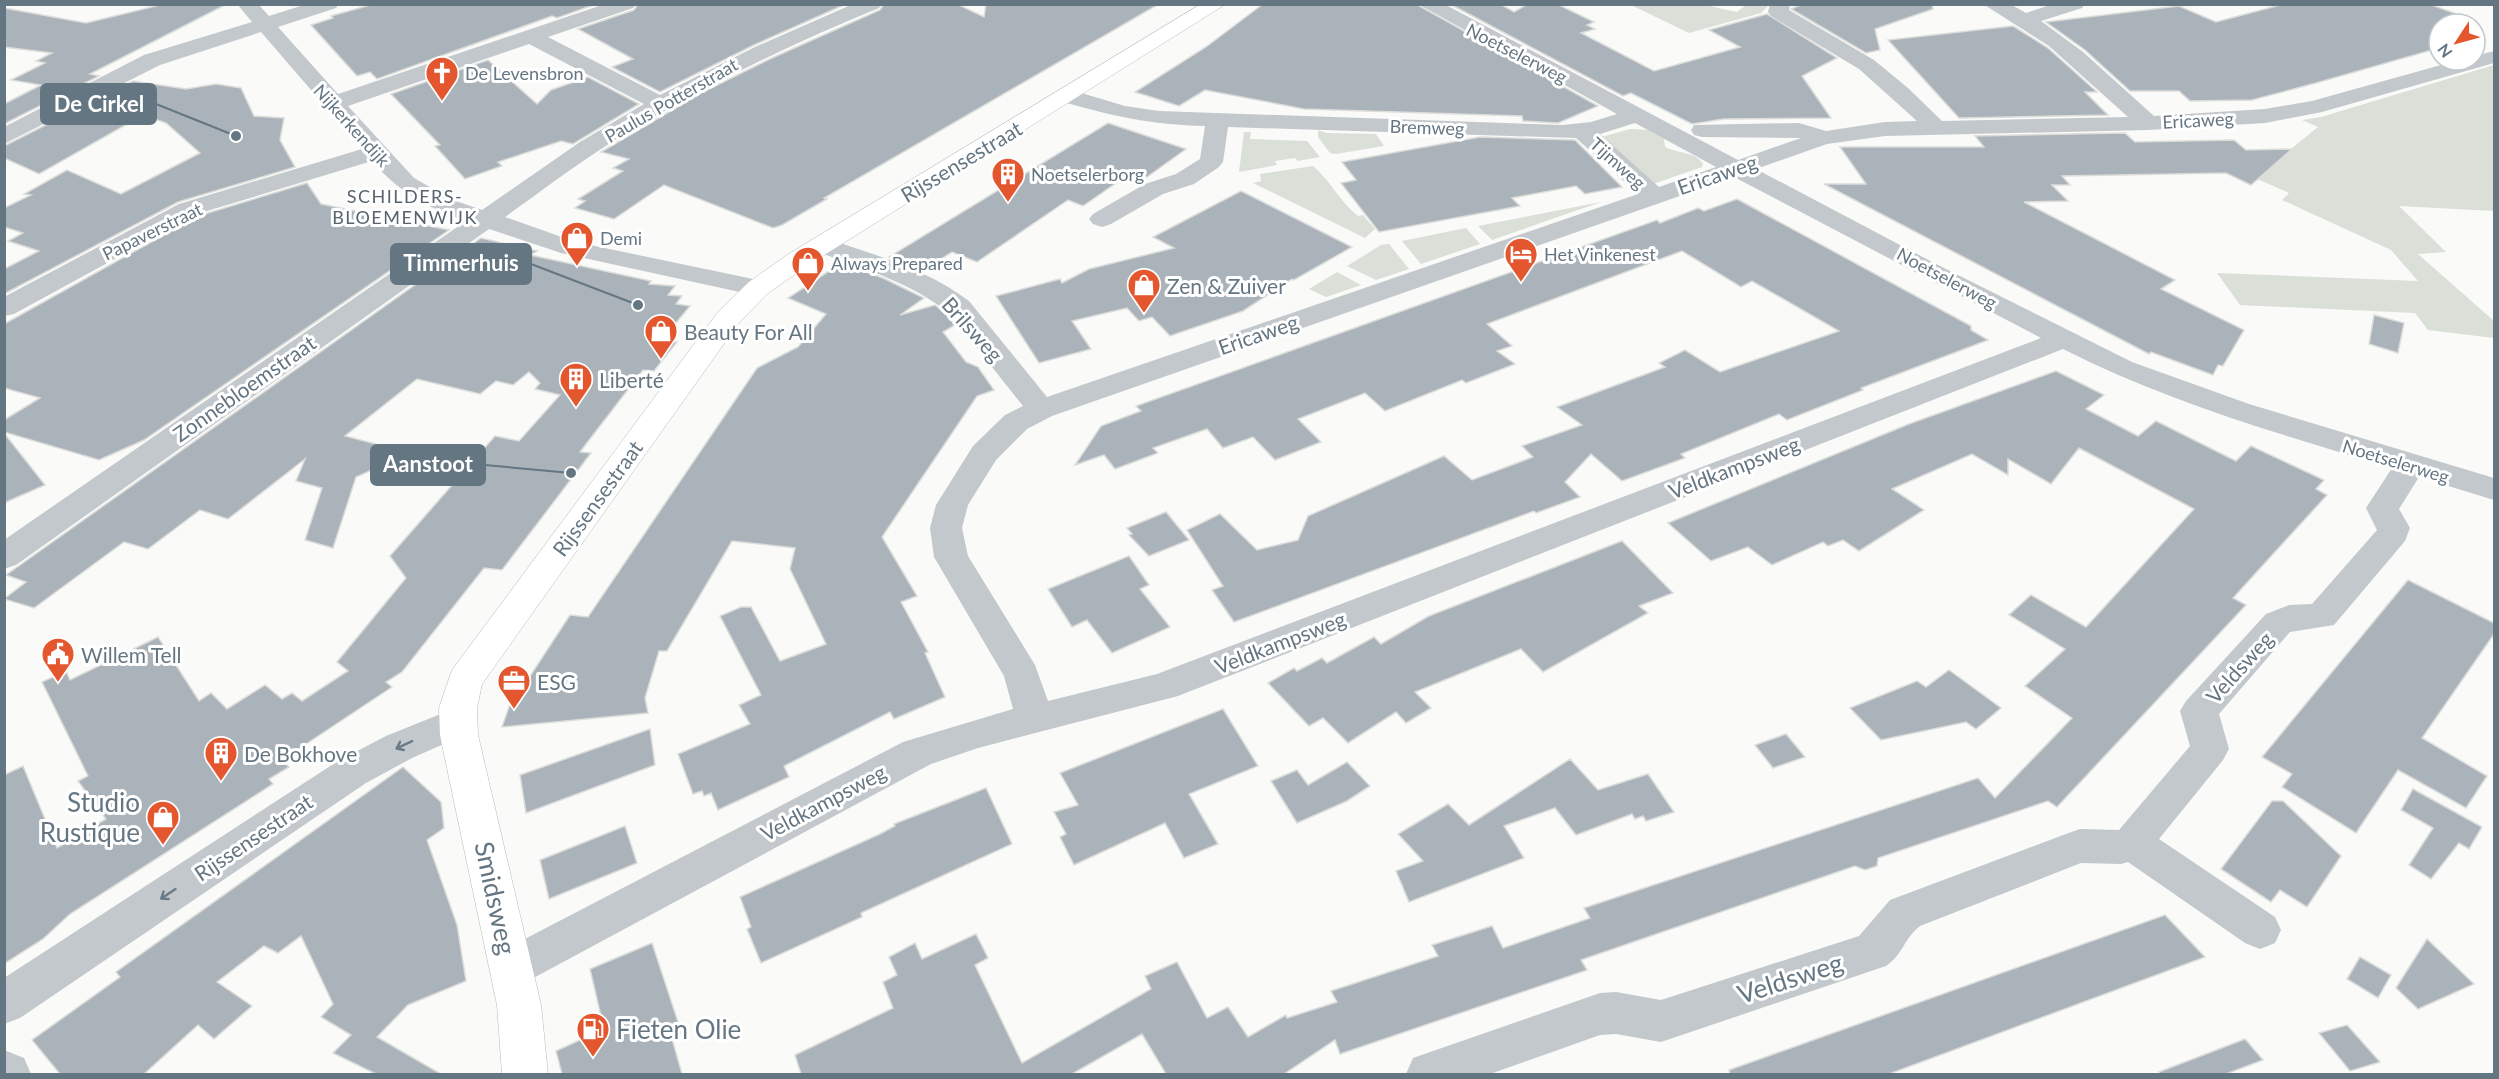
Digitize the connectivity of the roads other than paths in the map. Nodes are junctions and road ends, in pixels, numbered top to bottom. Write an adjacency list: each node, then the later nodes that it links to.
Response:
1 (247, 4): 10 (street, Nijkerkendijk)
2 (329, 4): 10 (street)
3 (626, 4): 11 (street)
4 (872, 4): 15 (street, Paulus Potterstraat)
5 (1216, 4): 13 (main road, Rijssensestraat)
6 (1428, 4): 16 (street, Noetselerweg)
7 (1780, 4): 19 (street)
8 (2075, 4): 9 (street)
9 (2015, 10): 18 (street)
10 (263, 23): 14 (street, Nijkerkendijk); 22 (street)
11 (531, 38): 14 (street); 15 (street)
12 (2494, 57): 18 (street, Ericaweg)
13 (1068, 96): 17 (street, Bremweg); 29 (main road, Rijssensestraat)
14 (334, 103): 24 (street, Nijkerkendijk)
15 (658, 103): 27 (street, Paulus Potterstraat)
16 (1634, 116): 21 (street, Bremweg); 25 (street, Noetselerweg)
17 (1218, 120): 21 (street, Bremweg); 28 (street)
18 (2148, 123): 19 (street, Ericaweg)
19 (1936, 128): 23 (street, Ericaweg)
20 (1701, 130): 23 (street, Ericaweg)
21 (1582, 131): 26 (street, Tijmweg)
22 (4, 137)
23 (1823, 138): 25 (street, Ericaweg)
24 (377, 152): 27 (street, Nijkerkendijk); 31 (street, Papaverstraat)
25 (1737, 168): 26 (street, Ericaweg); 32 (street, Noetselerweg)
26 (1654, 196): 33 (street, Ericaweg)
27 (483, 219): 30 (street, Nijkerkendijk); 36 (street, Zonnebloemstraat)
28 (1102, 219)
29 (822, 245): 30 (main road, Rijssensestraat); 33 (street, Brilsweg)
30 (758, 288): 38 (main road, Rijssensestraat)
31 (4, 308)
32 (2064, 339): 34 (street, Noetselerweg); 37 (street, Veldkampsweg)
33 (1041, 409): 37 (street, Ericaweg)
34 (2409, 465): 35 (street, Noetselerweg); 39 (street, Veldsweg)
35 (2494, 489)
36 (4, 557)
37 (1034, 717): 41 (street, Veldkampsweg)
38 (458, 722): 41 (main road, Smidsweg); 42 (street, Rijssensestraat, one-way to 42)
39 (2132, 843): 40 (street); 44 (street, Veldsweg)
40 (2260, 930)
41 (511, 968): 43 (main road, Smidsweg)
42 (4, 1003)
43 (525, 1074)
44 (1429, 1074)

